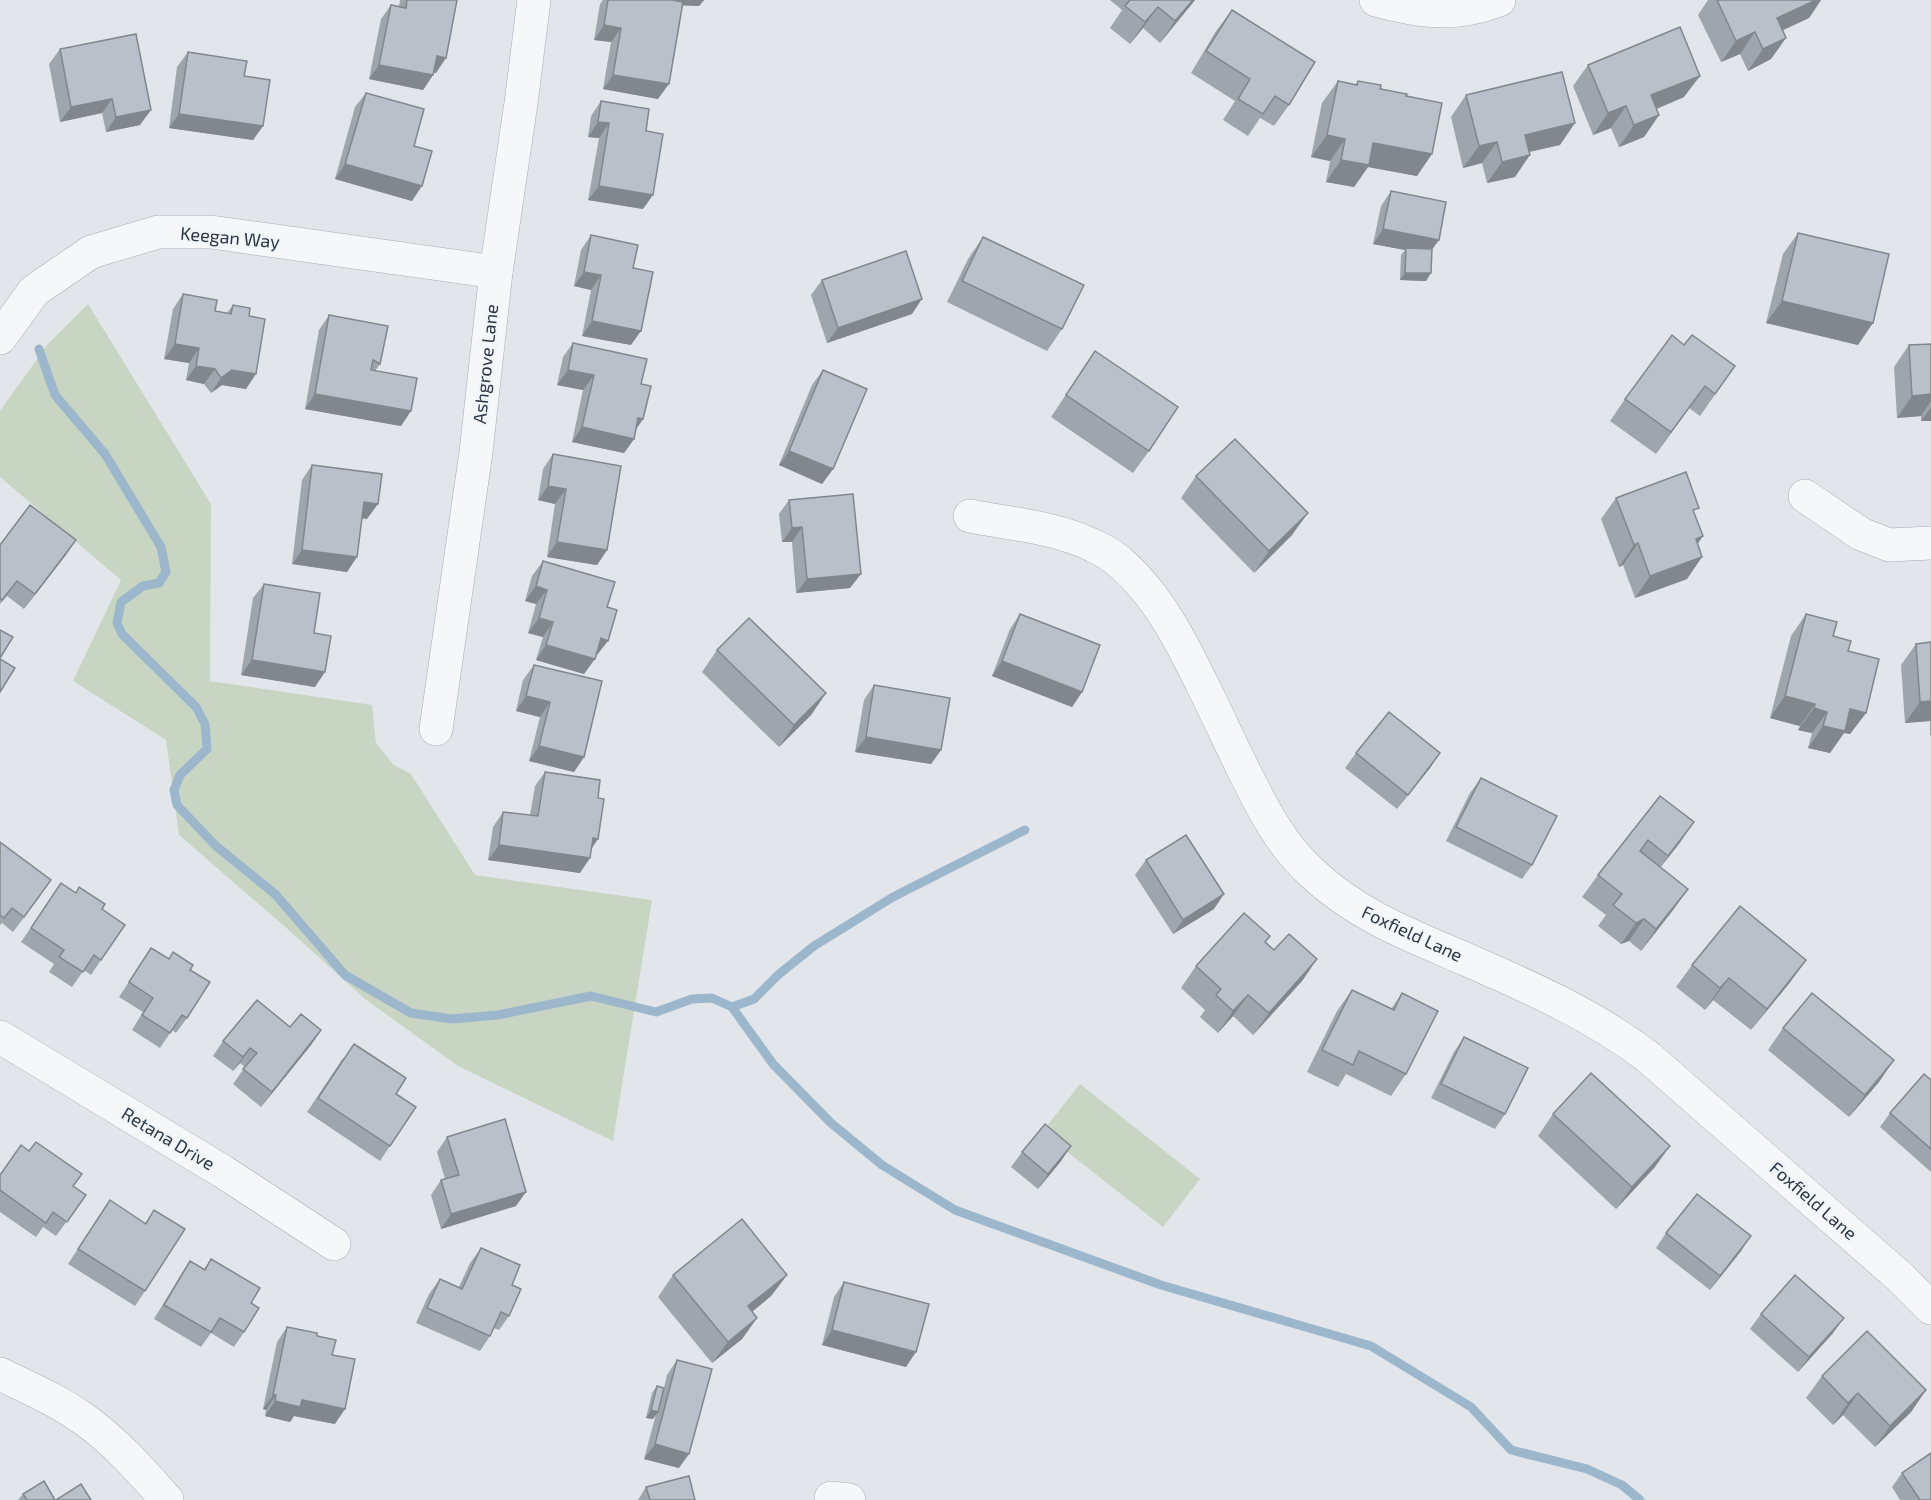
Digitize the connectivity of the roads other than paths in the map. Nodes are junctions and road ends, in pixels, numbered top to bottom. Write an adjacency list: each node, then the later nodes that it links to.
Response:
1 (534, 0): 4 (street, Ashgrove Lane)
2 (1376, 0): 3 (street)
3 (1499, 0)
4 (496, 272): 5 (street, Keegan Way); 9 (street, Ashgrove Lane)
5 (0, 338)
6 (1805, 496): 8 (street)
7 (970, 516): 12 (street, Foxfield Lane)
8 (1931, 543)
9 (436, 729)
10 (0, 1037): 11 (street, Retana Drive)
11 (334, 1244)
12 (1931, 1308)
13 (0, 1374): 14 (street)
14 (167, 1500)

